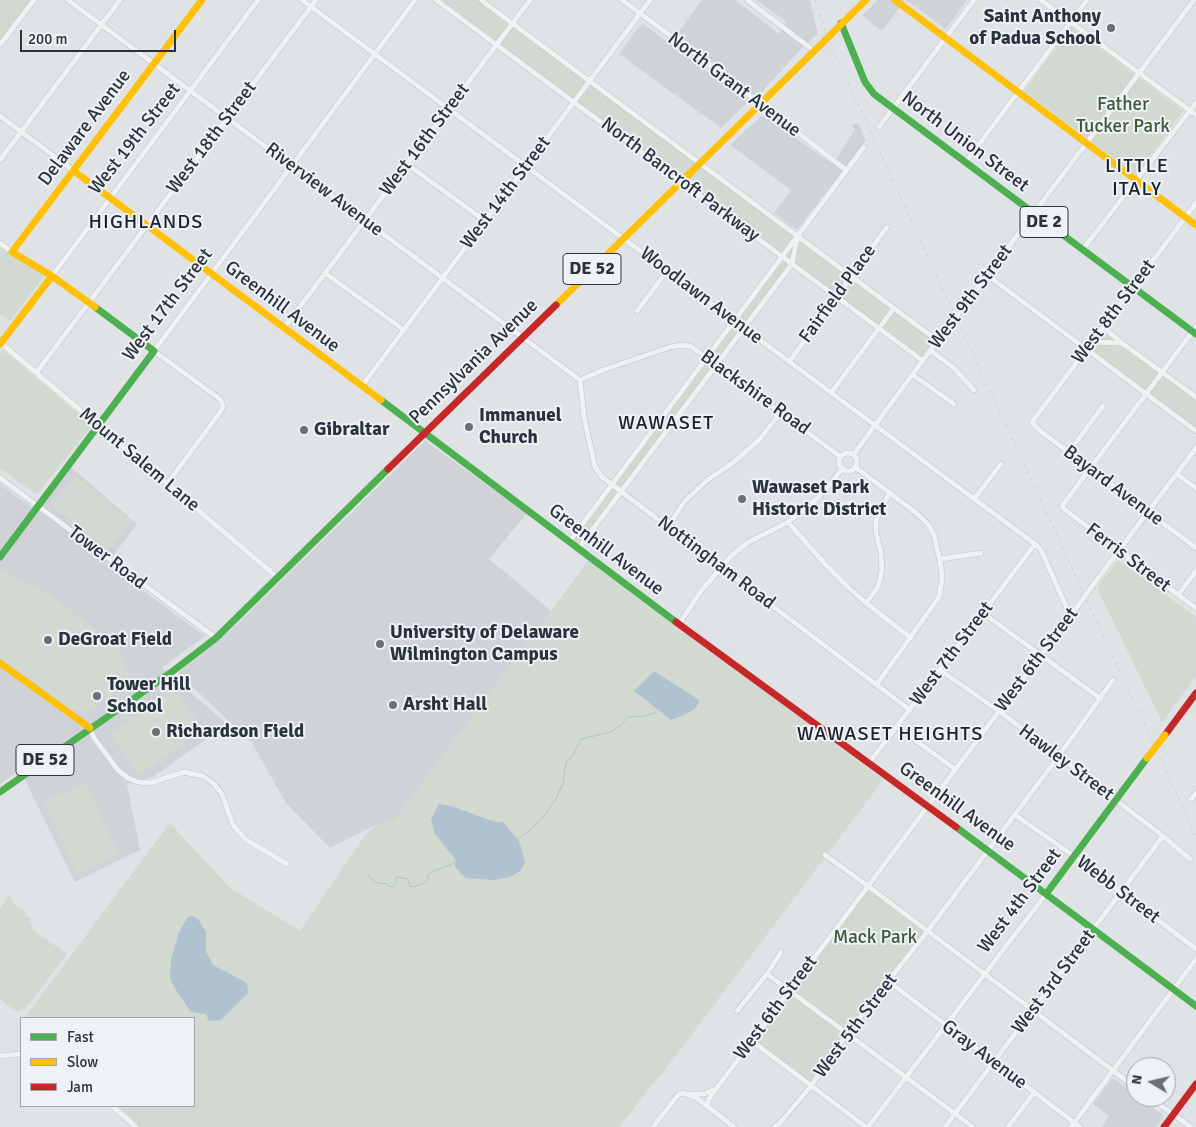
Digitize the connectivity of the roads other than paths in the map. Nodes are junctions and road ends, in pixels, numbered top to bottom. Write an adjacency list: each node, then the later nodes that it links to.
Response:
1 (34, 0): 28 (street)
2 (68, 0): 26 (street, Riverview Avenue)
3 (120, 0): 26 (street)
4 (202, 0): 32 (street, Delaware Avenue)
5 (258, 0): 35 (street, West 19th Street)
6 (302, 0): 21 (street, Woodlawn Avenue)
7 (316, 0): 21 (street, West 18th Street)
8 (415, 0): 31 (street, West 17th Street)
9 (436, 0): 29 (street, North Bancroft Parkway)
10 (481, 0): 24 (street, North Bancroft Parkway)
11 (530, 0): 24 (street, West 16th Street)
12 (622, 0): 22 (street, North Grant Avenue)
13 (650, 0): 22 (street, West 14th Street)
14 (747, 0): 30 (street)
15 (866, 0): 25 (street, Pennsylvania Avenue / DE 52)
16 (895, 0): 27 (street)
17 (974, 0): 27 (street)
18 (1041, 0): 23 (street)
19 (1087, 0): 23 (street)
20 (1194, 0): 33 (street, West 9th Street)
21 (311, 6): 31 (street, Woodlawn Avenue); 45 (street, West 18th Street)
22 (640, 13): 34 (street, West 14th Street); 39 (street, North Grant Avenue)
23 (1071, 22): 33 (street); 36 (street)
24 (512, 23): 29 (street, West 16th Street); 34 (street, North Bancroft Parkway)
25 (841, 23): 30 (street, Pennsylvania Avenue / DE 52); 41 (street, North Union Street / DE 2)
26 (100, 24): 32 (street, Riverview Avenue); 47 (street)
27 (946, 38): 36 (street); 41 (street)
28 (0, 44)
29 (496, 45): 37 (street, North Bancroft Parkway); 40 (street, West 16th Street)
30 (813, 50): 39 (street, Pennsylvania Avenue / DE 52)
31 (375, 54): 40 (street, Woodlawn Avenue); 54 (street, West 17th Street)
32 (154, 64): 35 (street, Riverview Avenue); 57 (street, Delaware Avenue)
33 (1139, 73): 42 (street); 48 (street, West 9th Street)
34 (590, 81): 37 (street, West 14th Street); 51 (street, North Bancroft Parkway)
35 (191, 92): 45 (street, Riverview Avenue); 60 (street, West 19th Street)
36 (1018, 92): 48 (street); 52 (street)
37 (574, 102): 55 (street, West 14th Street); 59 (street, North Bancroft Parkway)
38 (1196, 103): 42 (street)
39 (760, 104): 51 (street, Pennsylvania Avenue / DE 52); 56 (street, North Grant Avenue)
40 (448, 109): 53 (street, West 16th Street); 55 (street, Woodlawn Avenue)
41 (893, 109): 46 (street); 52 (street, North Union Street / DE 2)
42 (1190, 111): 44 (street); 58 (street)
43 (0, 116): 47 (street, Greenhill Avenue)
44 (1196, 116)
45 (227, 118): 54 (street, Riverview Avenue); 66 (street, West 18th Street)
46 (879, 127)
47 (22, 132): 50 (street); 57 (street, Greenhill Avenue)
48 (1086, 143): 58 (street); 62 (street, West 9th Street)
49 (864, 148): 56 (street)
50 (0, 160)
51 (699, 162): 59 (street, Pennsylvania Avenue / DE 52); 69 (street, North Bancroft Parkway)
52 (965, 163): 62 (street, North Union Street / DE 2)
53 (407, 164): 64 (street, West 16th Street); 65 (street)
54 (291, 166): 64 (street, Riverview Avenue); 78 (street, West 17th Street)
55 (526, 166): 65 (street, West 14th Street); 70 (street, Woodlawn Avenue)
56 (846, 170): 69 (street)
57 (74, 171): 60 (street, Greenhill Avenue); 73 (street, Delaware Avenue)
58 (1137, 181): 63 (street); 72 (street)
59 (681, 182): 70 (street, Pennsylvania Avenue / DE 52); 74 (street, North Bancroft Parkway)
60 (109, 198): 66 (street, Greenhill Avenue); 80 (street, West 19th Street)
61 (1196, 203): 63 (street, West 8th Street)
62 (1034, 214): 72 (street, North Union Street / DE 2); 79 (street, West 9th Street)
63 (1185, 217): 67 (street); 83 (street, West 8th Street)
64 (365, 220): 77 (street, West 16th Street); 82 (street, Riverview Avenue)
65 (485, 221): 82 (street, West 14th Street)
66 (146, 225): 78 (street, Greenhill Avenue); 85 (street, West 18th Street)
67 (1196, 225)
68 (887, 227): 81 (street, Fairfield Place)
69 (798, 236): 74 (street); 75 (street); 81 (street, North Bancroft Parkway)
70 (623, 238): 76 (street, Woodlawn Avenue); 95 (street, Pennsylvania Avenue / DE 52)
71 (0, 243): 73 (street)
72 (1083, 249): 83 (street, North Union Street / DE 2)
73 (12, 252): 80 (street)
74 (781, 256): 75 (street, North Bancroft Parkway); 88 (street)
75 (792, 264): 84 (street, North Bancroft Parkway); 91 (street)
76 (667, 271): 87 (street); 88 (street, Woodlawn Avenue)
77 (326, 273): 90 (street, West 16th Street); 93 (street)
78 (211, 274): 90 (street, Greenhill Avenue); 101 (street, West 17th Street)
79 (987, 275): 96 (street, West 9th Street, bridge); 100 (street)
80 (52, 276): 85 (street); 99 (street, West 19th Street)
81 (851, 276): 84 (street, Fairfield Place); 86 (street, North Bancroft Parkway)
82 (442, 278): 93 (street, West 14th Street); 95 (street, Riverview Avenue)
83 (1133, 287): 89 (street, West 8th Street); 94 (street, North Union Street / DE 2)
84 (836, 296): 92 (street, North Bancroft Parkway); 105 (street, Fairfield Place)
85 (88, 303): 101 (street); 108 (street, West 18th Street)
86 (894, 308): 92 (street); 96 (street, North Bancroft Parkway)
87 (637, 311)
88 (733, 320): 91 (street, Woodlawn Avenue); 103 (street)
89 (1103, 327): 97 (street, West 8th Street); 98 (street)
90 (284, 328): 111 (street, Greenhill Avenue)
91 (744, 328): 105 (street, Woodlawn Avenue); 106 (street)
92 (879, 328): 104 (street, North Bancroft Parkway); 113 (street)
93 (404, 330): 111 (street, West 14th Street)
94 (1195, 331): 107 (street)
95 (522, 337): 110 (street, Riverview Avenue); 123 (street, Pennsylvania Avenue / DE 52)
96 (938, 341): 102 (street, West 9th Street)
97 (1092, 342): 98 (street); 100 (street, West 8th Street)
98 (1122, 343): 107 (street)
99 (0, 344): 108 (street, Mount Salem Lane)
100 (1087, 349): 114 (street); 119 (street, West 8th Street)
101 (154, 351): 120 (street, West 17th Street); 134 (street)
102 (931, 351): 104 (street, West 9th Street); 112 (street)
103 (707, 356): 106 (street, Blackshire Road); 110 (street, Blackshire Road); 135 (street)
104 (923, 361): 109 (street, West 9th Street)
105 (789, 362): 113 (street, Woodlawn Avenue)
106 (717, 364): 118 (street, Blackshire Road); 137 (street)
107 (1162, 372): 114 (street); 115 (street)
108 (36, 373): 120 (street, Mount Salem Lane)
109 (913, 374): 116 (street); 121 (street, West 9th Street)
110 (580, 380): 135 (street, Nottingham Road)
111 (362, 386): 123 (street, Greenhill Avenue)
112 (974, 390)
113 (831, 393): 121 (street, Woodlawn Avenue)
114 (1146, 393): 122 (street); 131 (street)
115 (1196, 397)
116 (954, 404)
117 (1103, 406): 125 (street)
118 (781, 412): 127 (street, Blackshire Road); 143 (street)
119 (1032, 422): 125 (street, Bayard Avenue)
120 (98, 425): 134 (street, Mount Salem Lane); 140 (street, West 17th Street)
121 (875, 426): 126 (street, West 9th Street); 139 (street, Woodlawn Avenue)
122 (1196, 431)
123 (425, 433): 144 (street, Greenhill Avenue); 154 (street, Pennsylvania Avenue / DE 52)
124 (1196, 448): 132 (street, West 6th Street)
125 (1069, 452): 131 (street, Bayard Avenue)
126 (853, 455): 127 (street); 129 (street)
127 (841, 457): 130 (street)
128 (1001, 464): 139 (street)
129 (855, 467): 130 (street); 138 (street)
130 (842, 468): 142 (street)
131 (1090, 468): 141 (street, Bayard Avenue); 148 (street, Ferris Street)
132 (1177, 474): 136 (street); 141 (street, West 6th Street)
133 (0, 478): 140 (street, Tower Road)
134 (167, 484): 154 (street, Mount Salem Lane)
135 (612, 485): 137 (street, Nottingham Road); 144 (street)
136 (1196, 488)
137 (621, 492): 143 (street, Nottingham Road); 146 (street)
138 (890, 493): 151 (street); 156 (street)
139 (974, 500): 145 (street, Woodlawn Avenue)
140 (38, 506): 150 (street, West 17th Street); 161 (street, Tower Road)
141 (1148, 512): 147 (street, Bayard Avenue); 148 (street, West 6th Street)
142 (788, 522): 152 (street); 156 (street)
143 (668, 527): 152 (street, Nottingham Road)
144 (569, 542): 146 (street, Greenhill Avenue)
145 (1035, 544): 158 (street, West 7th Street); 159 (street, Woodlawn Avenue)
146 (578, 548): 160 (street, Greenhill Avenue)
147 (1196, 548)
148 (1119, 551): 155 (street, Ferris Street); 159 (street, West 6th Street, bridge)
149 (981, 553): 151 (street)
150 (0, 557)
151 (940, 559): 162 (street)
152 (720, 567): 160 (street); 167 (street, Nottingham Road)
153 (1196, 571): 155 (street)
154 (277, 577): 161 (street, Pennsylvania Avenue / DE 52)
155 (1178, 595): 157 (street, Ferris Street)
156 (866, 603): 162 (street)
157 (1196, 608)
158 (983, 613): 163 (street); 165 (street, West 7th Street)
159 (1070, 616): 163 (street, West 6th Street)
160 (678, 624): 175 (street, Greenhill Avenue)
161 (216, 638): 173 (street, Pennsylvania Avenue / DE 52)
162 (911, 638): 167 (street)
163 (1041, 654): 169 (street); 171 (street, West 6th Street)
164 (0, 663): 173 (street)
165 (940, 670): 170 (street, West 7th Street); 171 (street, Hawley Street)
166 (1113, 680): 169 (street, West 5th Street)
167 (877, 684): 170 (street, Nottingham Road)
168 (1196, 693): 179 (street, West 4th Street, bridge)
169 (1100, 699): 174 (street, West 5th Street)
170 (910, 710): 172 (street, West 7th Street)
171 (998, 711): 174 (street, Hawley Street); 176 (street, West 6th Street)
172 (897, 727): 175 (street, West 7th Street); 176 (street)
173 (90, 728): 177 (street, DE 52); 188 (street)
174 (1058, 757): 179 (street, Hawley Street); 182 (street, West 5th Street)
175 (869, 763): 181 (street, Greenhill Avenue)
176 (955, 769): 181 (street, West 6th Street)
177 (0, 792)
178 (1196, 793): 180 (street)
179 (1115, 800): 183 (street, Hawley Street); 186 (street, West 4th Street)
180 (1191, 800)
181 (928, 806): 184 (street, Greenhill Avenue); 189 (street, West 6th Street)
182 (1015, 815): 184 (street, West 5th Street); 186 (street, Webb Street)
183 (1164, 836): 187 (street, Hawley Street); 190 (street, West 3rd Street)
184 (988, 850): 191 (street, Greenhill Avenue); 193 (street, West 5th Street)
185 (825, 855): 189 (street)
186 (1074, 856): 190 (street, Webb Street); 191 (street, West 4th Street)
187 (1190, 859)
188 (287, 864)
189 (868, 886): 193 (street); 201 (street, West 6th Street)
190 (1122, 892): 192 (street, West 3rd Street); 194 (street, Webb Street)
191 (1046, 894): 192 (street, Greenhill Avenue); 198 (street, West 4th Street)
192 (1094, 929): 200 (street, Greenhill Avenue); 203 (street, West 3rd Street)
193 (927, 932): 198 (street); 199 (street, West 5th Street)
194 (1196, 950)
195 (781, 952): 197 (street)
196 (1196, 959): 200 (street)
197 (767, 974): 201 (street); 204 (street)
198 (985, 975): 203 (street); 205 (street, West 4th Street)
199 (888, 981): 205 (street, Gray Avenue); 206 (street, West 5th Street)
200 (1174, 989): 202 (street, Greenhill Avenue); 211 (street)
201 (789, 990): 206 (street); 207 (street, West 6th Street)
202 (1196, 1006)
203 (1032, 1010): 210 (street, West 3rd Street); 211 (street)
204 (736, 1011)
205 (946, 1026): 210 (street, Gray Avenue); 212 (street, West 4th Street)
206 (847, 1034): 212 (street); 215 (street, West 5th Street)
207 (752, 1041): 215 (street); 216 (street, West 6th Street)
208 (20, 1054): 209 (street)
209 (0, 1056)
210 (994, 1062): 217 (street, Gray Avenue); 222 (street, West 3rd Street)
211 (1112, 1071): 213 (street); 224 (street)
212 (907, 1078): 222 (street); 229 (street, West 4th Street)
213 (1126, 1081)
214 (1196, 1084): 223 (street)
215 (811, 1086): 228 (street, West 5th Street); 229 (street)
216 (716, 1089): 218 (street); 220 (street, West 6th Street)
217 (1034, 1093): 224 (street, Gray Avenue); 232 (street)
218 (687, 1094): 220 (street); 226 (street)
219 (113, 1107): 225 (street)
220 (707, 1107): 227 (street)
221 (1164, 1107): 223 (street)
222 (955, 1114): 230 (street, West 3rd Street); 231 (street)
223 (1174, 1114): 234 (street); 235 (street)
224 (1072, 1125): 233 (street, Gray Avenue)
225 (136, 1127)
226 (653, 1127)
227 (734, 1127)
228 (774, 1127)
229 (867, 1127)
230 (945, 1127)
231 (973, 1127)
232 (1008, 1127)
233 (1080, 1127)
234 (1164, 1127)
235 (1191, 1127)

